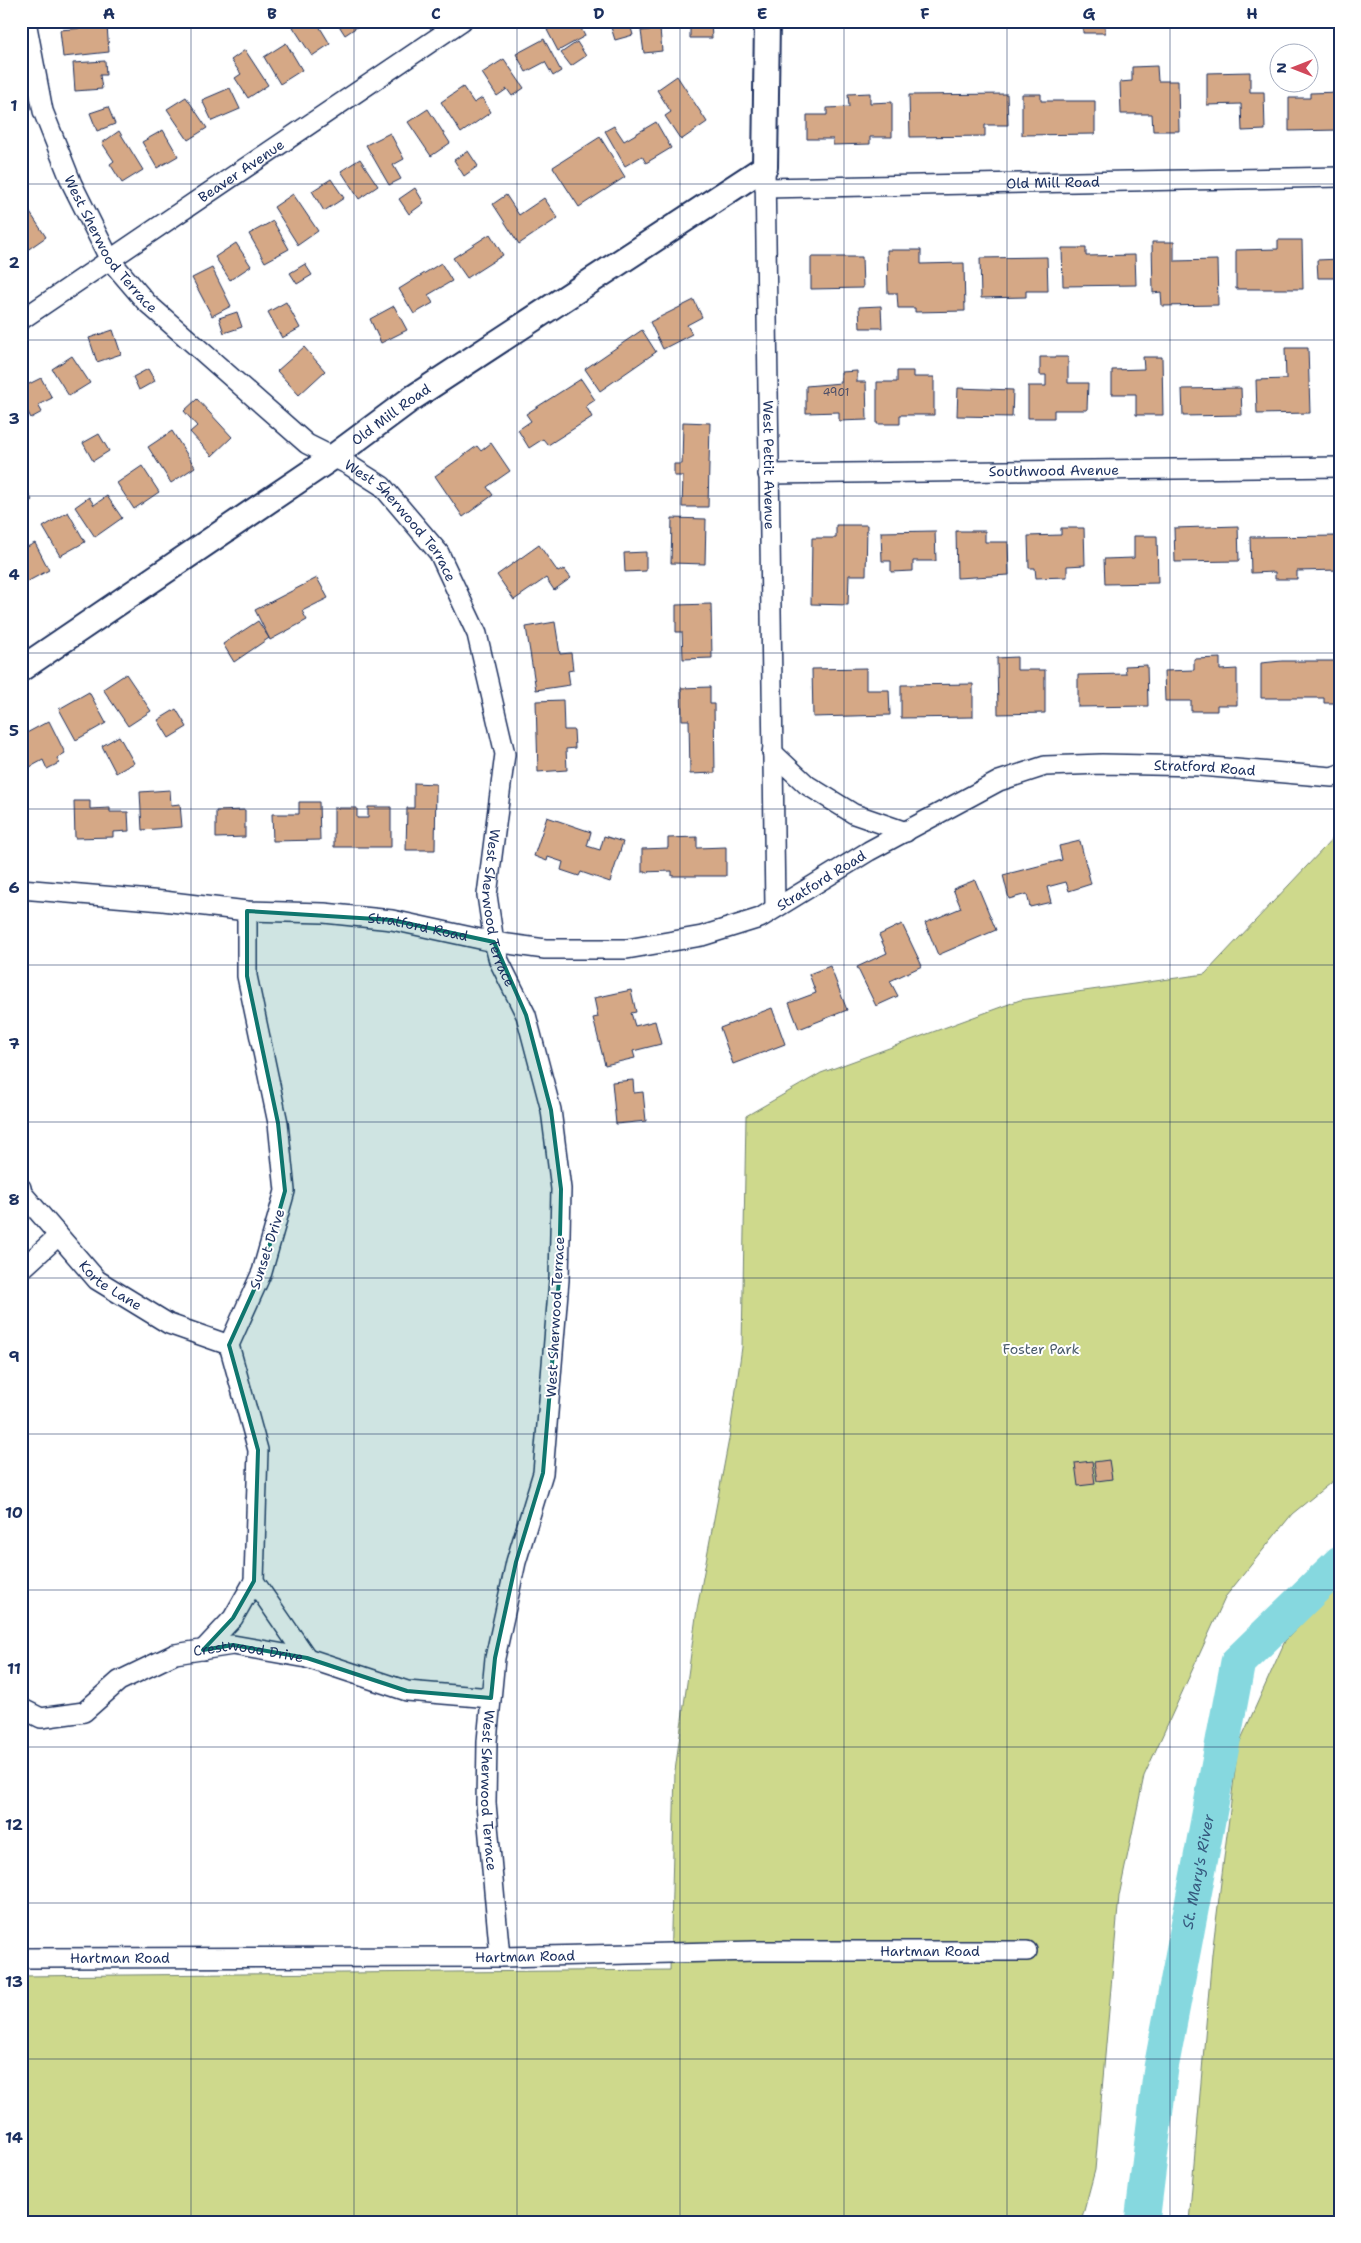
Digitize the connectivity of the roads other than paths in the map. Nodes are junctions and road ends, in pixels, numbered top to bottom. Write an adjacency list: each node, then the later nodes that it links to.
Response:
1 (26, 21): 6 (street, West Sherwood Terrace)
2 (767, 21): 5 (main road, West Pettit Avenue)
3 (453, 25): 6 (street, Beaver Avenue)
4 (1340, 177): 5 (street, Old Mill Road)
5 (766, 178): 8 (main road, Old Mill Road); 10 (street, West Pettit Avenue)
6 (110, 260): 7 (street, Beaver Avenue); 8 (street, West Sherwood Terrace)
7 (21, 320)
8 (333, 457): 11 (main road, Old Mill Road); 18 (street, West Sherwood Terrace)
9 (1340, 467): 10 (street, Southwood Avenue)
10 (768, 474): 12 (street, West Pettit Avenue)
11 (21, 669)
12 (772, 752): 14 (street); 16 (street, West Pettit Avenue)
13 (1340, 774): 14 (street, Stratford Road)
14 (906, 832): 16 (street, Stratford Road)
15 (21, 889): 17 (street, Stratford Road)
16 (775, 908): 18 (street, Stratford Road)
17 (247, 911): 18 (street, Stratford Road); 22 (street, Sunset Drive)
18 (494, 942): 26 (street, West Sherwood Terrace)
19 (21, 1188): 20 (street, Korte Lane)
20 (57, 1237): 21 (street); 22 (street, Korte Lane)
21 (21, 1270)
22 (229, 1345): 23 (street)
23 (254, 1581): 24 (street); 25 (street)
24 (203, 1650): 25 (street, Crestwood Drive); 27 (street, Crestwood Drive)
25 (307, 1658): 26 (street, Crestwood Drive)
26 (491, 1698): 29 (street, West Sherwood Terrace)
27 (21, 1708)
28 (1027, 1951): 29 (street, Hartman Road)
29 (500, 1957): 30 (street, Hartman Road)
30 (21, 1958)

